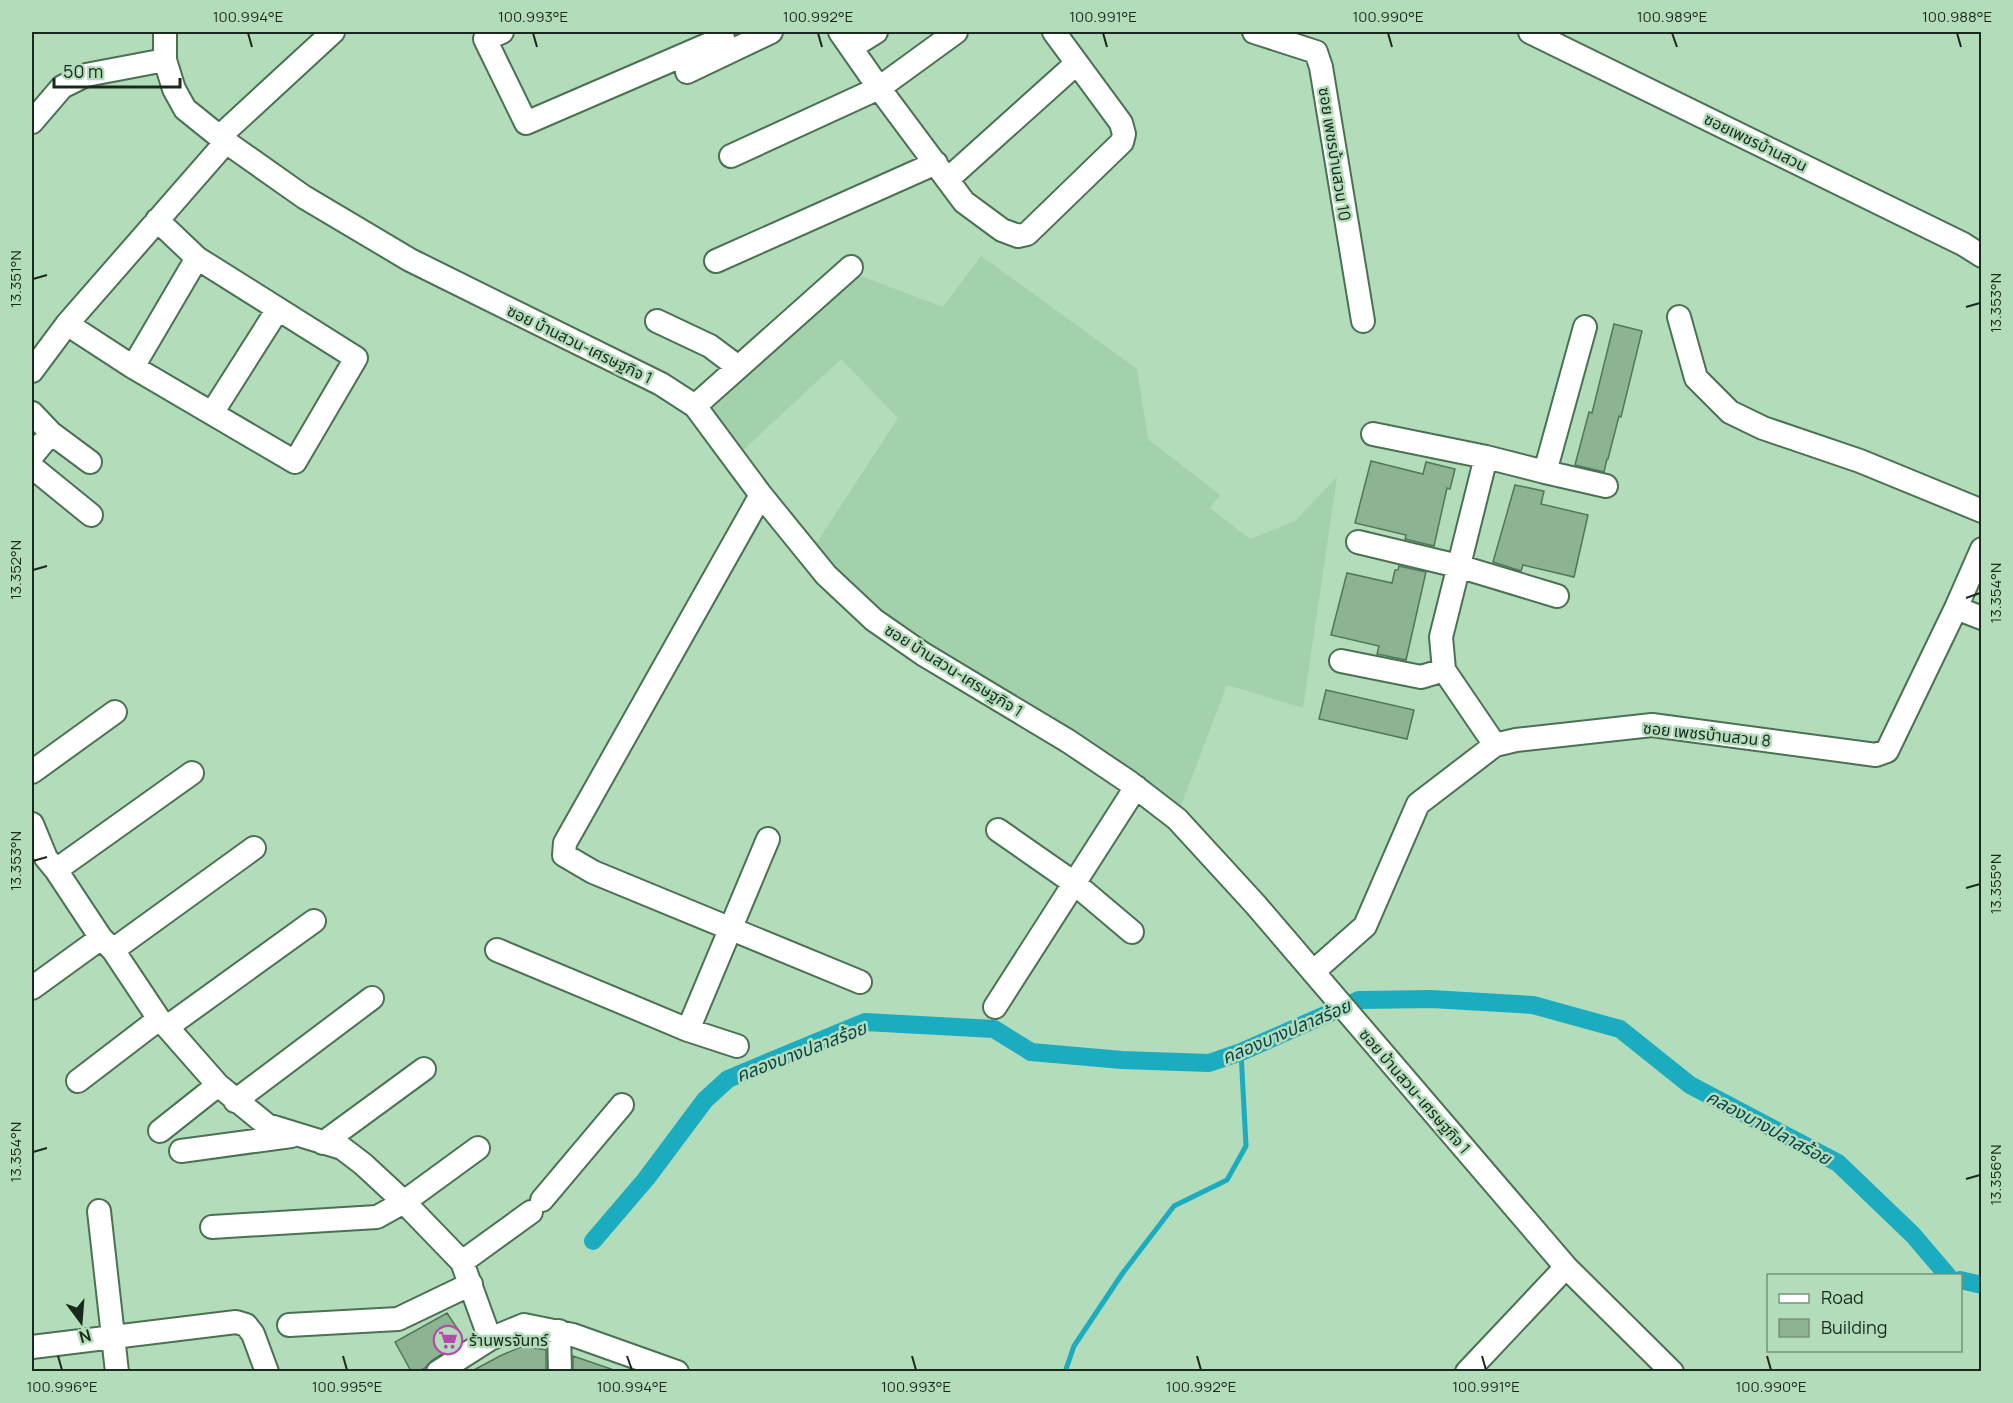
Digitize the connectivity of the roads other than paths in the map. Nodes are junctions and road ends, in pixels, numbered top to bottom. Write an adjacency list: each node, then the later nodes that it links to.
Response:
1 (165, 32): 13 (street, ซอย บ้านสวน-เศรษฐกิจ 1)
2 (333, 32): 18 (street)
3 (502, 32): 4 (street)
4 (720, 32)
5 (771, 32): 15 (street)
6 (876, 32): 11 (street)
7 (956, 32): 16 (street)
8 (1054, 32): 14 (street)
9 (1254, 32): 30 (street, ซอย เพชรบ้านสวน 10)
10 (1530, 32): 12 (street, ซอยเพชรบ้านสวน)
11 (846, 39): 16 (street)
12 (1561, 39): 23 (street, ซอยเพชรบ้านสวน)
13 (165, 60): 17 (street); 18 (street, ซอย บ้านสวน-เศรษฐกิจ 1)
14 (1077, 63): 20 (street); 20 (street)
15 (687, 72)
16 (879, 88): 19 (street); 20 (street)
17 (32, 122)
18 (223, 139): 21 (street); 36 (street, ซอย บ้านสวน-เศรษฐกิจ 1)
19 (731, 156)
20 (942, 171): 25 (street)
21 (157, 220): 24 (street); 31 (street)
22 (1982, 231): 23 (street)
23 (1979, 255)
24 (197, 258): 27 (street); 34 (street)
25 (716, 261)
26 (851, 267): 33 (street)
27 (278, 309): 38 (street); 38 (street)
28 (1679, 317): 48 (street)
29 (657, 321): 33 (street)
30 (1363, 321)
31 (67, 324): 34 (street); 35 (street)
32 (1585, 327): 45 (street)
33 (738, 367): 36 (street)
34 (133, 368): 38 (street)
35 (32, 371)
36 (695, 406): 47 (street, ซอย บ้านสวน-เศรษฐกิจ 1)
37 (32, 413): 39 (street)
38 (212, 413)
39 (51, 433): 41 (street); 43 (street)
40 (1372, 434): 42 (street)
41 (32, 456)
42 (1486, 457): 45 (street); 52 (street)
43 (90, 462)
44 (32, 467): 49 (street)
45 (1545, 472): 46 (street)
46 (1606, 486)
47 (761, 495): 62 (street, ซอย บ้านสวน-เศรษฐกิจ 1); 70 (street)
48 (1982, 511)
49 (91, 515)
50 (1358, 542): 52 (street)
51 (1982, 549): 54 (street, ซอย เพชรบ้านสวน 8)
52 (1458, 566): 53 (street); 57 (street)
53 (1557, 596)
54 (1956, 608): 55 (street); 59 (street, ซอย เพชรบ้านสวน 8)
55 (1982, 618)
56 (1341, 661): 57 (street)
57 (1444, 670): 59 (street)
58 (115, 712): 60 (street)
59 (1496, 745): 74 (street, ซอย เพชรบ้านสวน 8)
60 (32, 772)
61 (192, 773): 67 (street)
62 (1136, 787): 68 (street); 74 (street, ซอย บ้านสวน-เศรษฐกิจ 1)
63 (32, 824): 67 (street)
64 (998, 830): 68 (street)
65 (768, 839): 70 (street)
66 (254, 848): 72 (street)
67 (44, 865): 72 (street)
68 (1074, 883): 71 (street); 78 (street)
69 (314, 921): 79 (street)
70 (732, 929): 75 (street); 80 (street)
71 (1132, 932)
72 (107, 944): 76 (street); 79 (street)
73 (497, 950): 80 (street)
74 (1313, 972): 96 (street, ซอย บ้านสวน-เศรษฐกิจ 1)
75 (860, 982)
76 (32, 988)
77 (372, 998): 85 (street)
78 (995, 1007)
79 (163, 1023): 83 (street); 84 (street)
80 (688, 1030): 81 (street)
81 (737, 1047)
82 (424, 1069): 89 (street)
83 (78, 1081)
84 (218, 1085): 85 (street); 87 (street)
85 (235, 1101): 88 (street)
86 (622, 1105): 95 (street)
87 (160, 1131)
88 (298, 1135): 89 (street); 91 (street)
89 (323, 1143): 92 (street)
90 (478, 1148): 92 (street)
91 (181, 1151)
92 (404, 1202): 94 (street); 95 (street)
93 (99, 1211): 100 (street)
94 (213, 1227)
95 (462, 1262): 97 (street)
96 (1566, 1267): 109 (street); 110 (street, ซอย บ้านสวน-เศรษฐกิจ 1)
97 (471, 1284): 98 (street); 101 (street)
98 (289, 1324)
99 (560, 1331): 101 (street); 104 (street); 108 (street)
100 (114, 1337): 102 (street); 105 (street); 106 (street)
101 (490, 1339): 103 (street)
102 (32, 1347)
103 (458, 1365): 107 (street)
104 (663, 1369)
105 (117, 1371)
106 (267, 1371)
107 (438, 1371)
108 (560, 1371)
109 (1467, 1371)
110 (1672, 1371)

